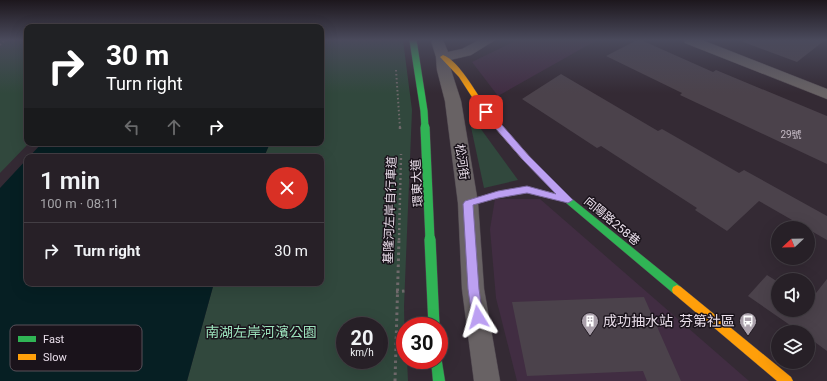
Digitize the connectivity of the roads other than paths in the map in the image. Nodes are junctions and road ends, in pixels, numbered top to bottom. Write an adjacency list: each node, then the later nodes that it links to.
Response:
1 (417, 58): 7 (main road, 環東大道, bridge)
2 (417, 58): 8 (main road, 環東大道, bridge)
3 (442, 58): 12 (street, 松河街)
4 (448, 58): 11 (main road, 向陽路258巷)
5 (735, 58): 10 (street)
6 (419, 71): 13 (main road, 環東大道, bridge)
7 (419, 71)
8 (419, 71)
9 (419, 71): 13 (main road, 環東大道, bridge)
10 (827, 94)
11 (568, 200): 12 (lane); 17 (main road, 向陽路258巷)
12 (468, 204): 16 (street, 松河街)
13 (435, 326)
14 (439, 369): 15 (main road)
15 (440, 381)
16 (487, 381)
17 (787, 381)

